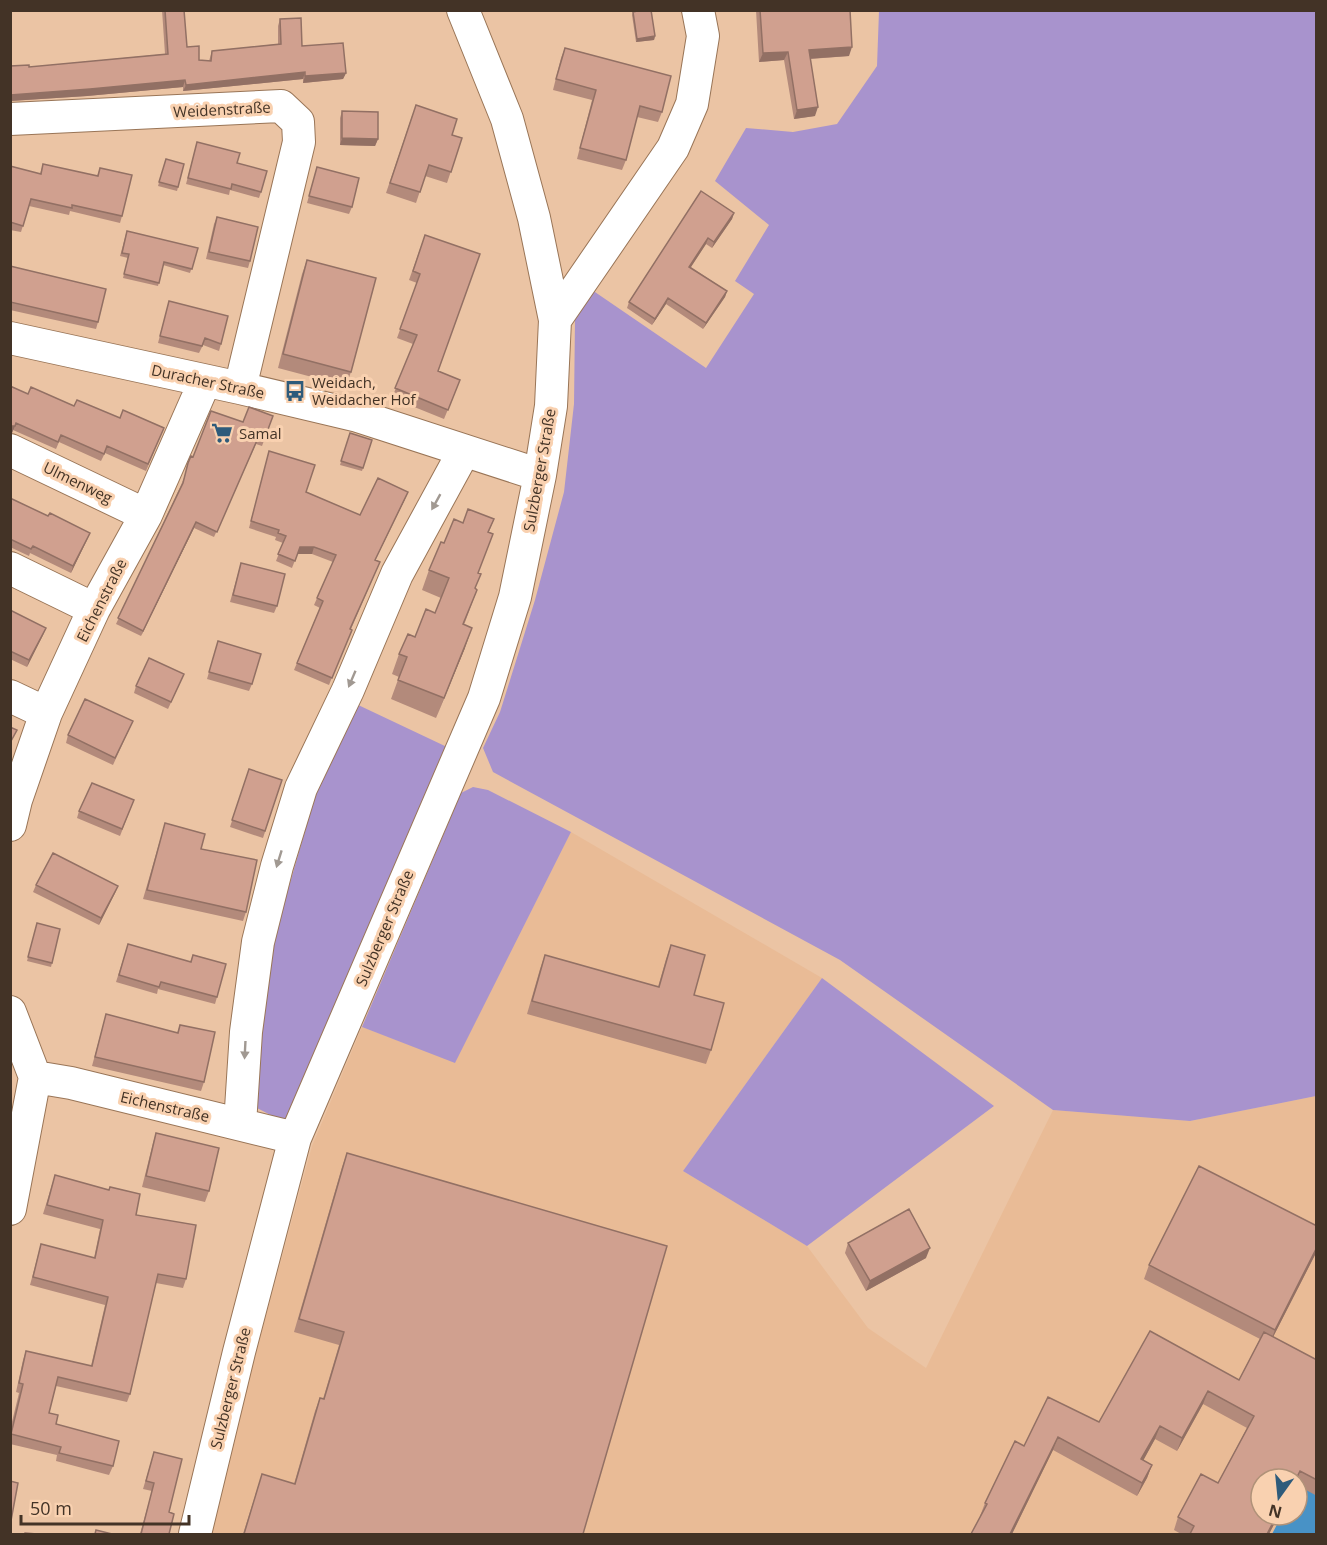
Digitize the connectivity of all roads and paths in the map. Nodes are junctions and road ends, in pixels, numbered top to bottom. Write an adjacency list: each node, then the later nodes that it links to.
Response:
1 (463, 10): 4 (street, Sulzberger Straße)
2 (698, 10): 4 (street)
3 (10, 119): 7 (street, Weidenstraße)
4 (555, 321): 10 (street, Sulzberger Straße)
5 (10, 338): 6 (street, Duracher Straße)
6 (205, 381): 7 (street, Duracher Straße); 11 (street, Eichenstraße)
7 (240, 388): 9 (street, Duracher Straße)
8 (10, 450): 11 (street, Ulmenweg)
9 (464, 451): 10 (street, Duracher Straße); 19 (street, one-way to 19)
10 (540, 475): 20 (street, Sulzberger Straße)
11 (146, 515): 13 (street, Eichenstraße)
12 (10, 568): 13 (street)
13 (94, 609): 15 (street, Eichenstraße)
14 (10, 696): 15 (street)
15 (46, 713): 16 (street, Eichenstraße)
16 (12, 808)
17 (10, 1012): 18 (street)
18 (35, 1077): 19 (street, Eichenstraße); 21 (street)
19 (240, 1124): 20 (street, Eichenstraße)
20 (295, 1138): 22 (street, Sulzberger Straße)
21 (10, 1209)
22 (195, 1534)

